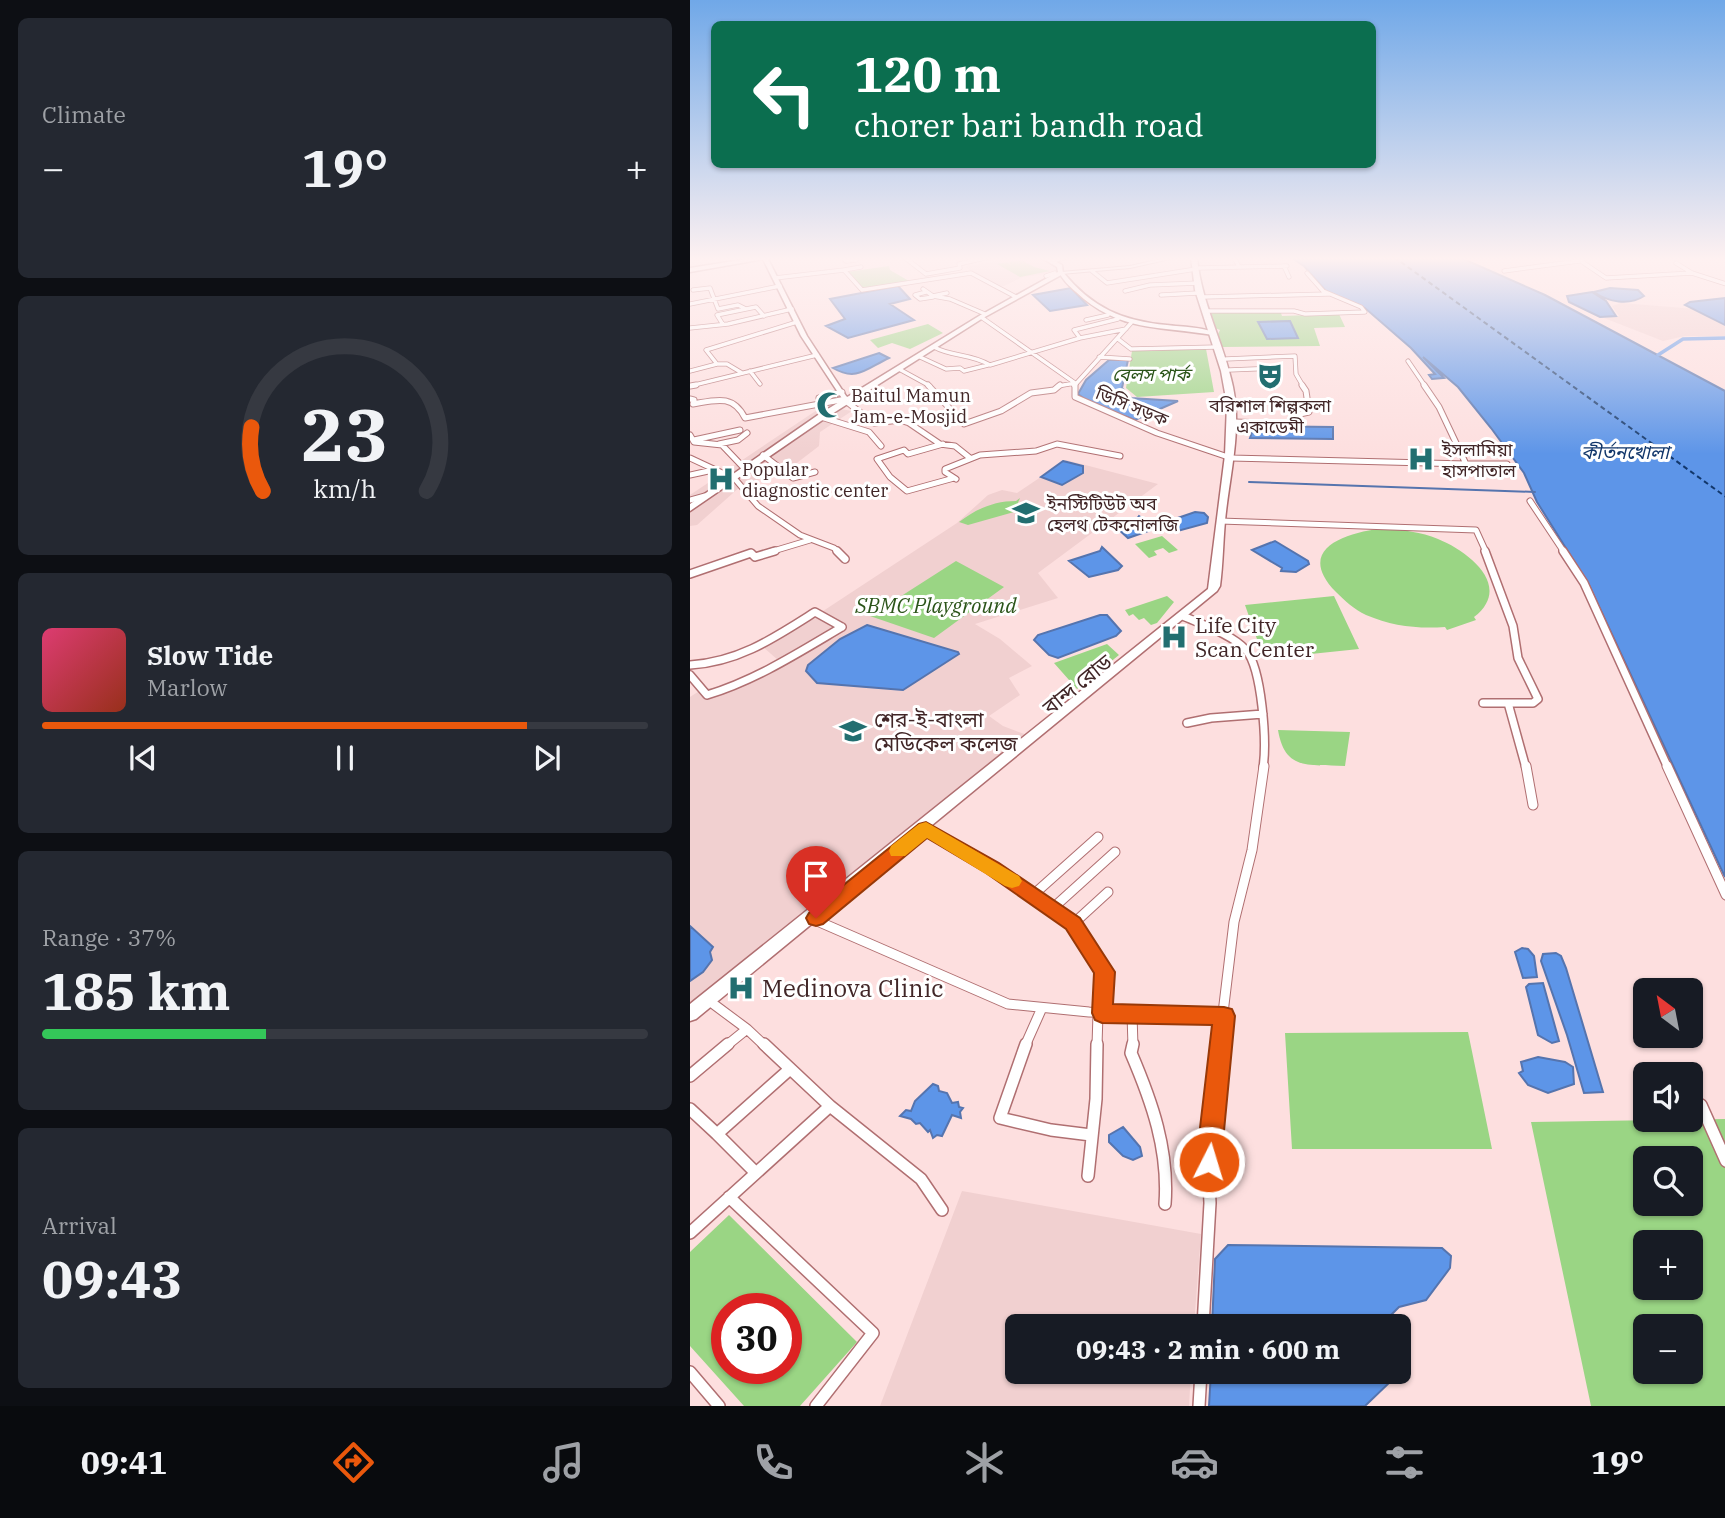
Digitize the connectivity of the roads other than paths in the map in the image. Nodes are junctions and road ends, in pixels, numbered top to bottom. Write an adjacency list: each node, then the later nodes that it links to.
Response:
1 (797, 322): 22 (main road)
2 (725, 323): 12 (street); 13 (street)
3 (795, 323): 16 (street)
4 (973, 323): 19 (main road)
5 (992, 323): 21 (street)
6 (1099, 323): 17 (street)
7 (1125, 323): 11 (main road)
8 (1126, 323): 11 (main road)
9 (1207, 323): 14 (main road, বান্দ রোড)
10 (1210, 323): 14 (main road, বান্দ রোড)
11 (1130, 325): 14 (main road); 17 (street); 18 (street, ডিসি সড়ক)
12 (733, 327)
13 (690, 328)
14 (1212, 330): 20 (main road, বান্দ রোড); 28 (main road, বান্দ রোড)
15 (739, 332): 16 (street)
16 (745, 337): 27 (street)
17 (1080, 338): 21 (street)
18 (1118, 339): 20 (street); 24 (street, ডিসি সড়ক)
19 (934, 347): 23 (main road); 29 (street)
20 (1216, 348): 56 (main road, বান্দ রোড)
21 (1034, 353): 29 (street); 36 (street)
22 (817, 355): 31 (street); 40 (main road)
23 (920, 356): 29 (street); 32 (main road)
24 (1099, 358): 25 (street); 36 (street, ডিসি সড়ক)
25 (1130, 359)
26 (1408, 360): 57 (street)
27 (717, 364): 33 (street); 34 (street)
28 (1227, 364): 30 (street); 45 (main road, বান্দ রোড); 45 (street)
29 (989, 365)
30 (1279, 368)
31 (749, 369): 34 (street); 37 (street)
32 (899, 369): 36 (street); 42 (main road)
33 (690, 371)
34 (742, 373): 38 (street)
35 (690, 377): 38 (street)
36 (1075, 383): 56 (street, ডিসি সড়ক)
37 (760, 384)
38 (696, 385): 39 (street)
39 (690, 386)
40 (842, 392): 41 (street); 42 (main road)
41 (819, 398)
42 (847, 401): 43 (street); 44 (main road); 50 (street)
43 (691, 402)
44 (821, 417): 51 (street); 52 (main road)
45 (1235, 422): 56 (main road, বান্দ রোড)
46 (740, 429): 48 (street)
47 (747, 433): 49 (street)
48 (691, 438): 49 (street)
49 (719, 444): 59 (street)
50 (943, 444): 55 (street); 55 (street)
51 (881, 446)
52 (763, 455): 59 (main road); 61 (street)
53 (1120, 456): 55 (street)
54 (690, 458): 60 (street)
55 (969, 458)
56 (1231, 458): 57 (street); 68 (main road, বান্দ রোড)
57 (1466, 464): 58 (street)
58 (1507, 464)
59 (744, 468): 63 (main road)
60 (714, 470): 62 (street); 63 (street)
61 (815, 472)
62 (690, 475)
63 (731, 478): 64 (main road); 69 (street)
64 (705, 496): 65 (street); 67 (main road)
65 (690, 500)
66 (1530, 501): 86 (street)
67 (690, 508)
68 (1223, 521): 72 (main road, বান্দ রোড); 76 (street)
69 (810, 540): 70 (street); 71 (street)
70 (845, 559)
71 (690, 574)
72 (1186, 617): 77 (street); 79 (main road, বান্দ রোড)
73 (690, 665): 74 (street)
74 (690, 675)
75 (1483, 703): 76 (street)
76 (1508, 704): 80 (street)
77 (1263, 714): 78 (street); 95 (street)
78 (1187, 723)
79 (1007, 760): 81 (main road, বান্দ রোড); 90 (main road, বান্দ রোড)
80 (1533, 805)
81 (926, 828): 85 (street); 88 (main road, বান্দ রোড)
82 (1098, 837): 85 (street)
83 (1115, 852): 87 (street)
84 (1108, 892): 89 (street)
85 (1033, 895): 87 (street)
86 (1725, 895)
87 (1053, 908): 89 (street)
88 (814, 920): 90 (main road, বান্দ রোড); 91 (street)
89 (1073, 924): 92 (street)
90 (710, 1002): 93 (main road, বান্দ রোড); 96 (main road, বান্দ রোড); 97 (street)
91 (1041, 1010): 92 (street); 104 (street)
92 (1100, 1013): 94 (street); 104 (street)
93 (690, 1014)
94 (1132, 1014): 95 (street); 109 (street)
95 (1224, 1016): 112 (street)
96 (690, 1022)
97 (747, 1029): 98 (street); 99 (street)
98 (790, 1069): 100 (street); 103 (street)
99 (690, 1076)
100 (831, 1106): 106 (street); 110 (street)
101 (690, 1109): 103 (street)
102 (1703, 1110): 105 (street)
103 (717, 1134): 106 (street)
104 (1091, 1135): 107 (street)
105 (1725, 1161)
106 (756, 1173): 108 (street)
107 (1088, 1176)
108 (728, 1197): 111 (street); 116 (street)
109 (1165, 1204)
110 (942, 1210)
111 (690, 1233)
112 (1204, 1314)
113 (690, 1372): 115 (street)
114 (1200, 1384): 117 (street)
115 (719, 1406)
116 (816, 1406)
117 (1199, 1406)

